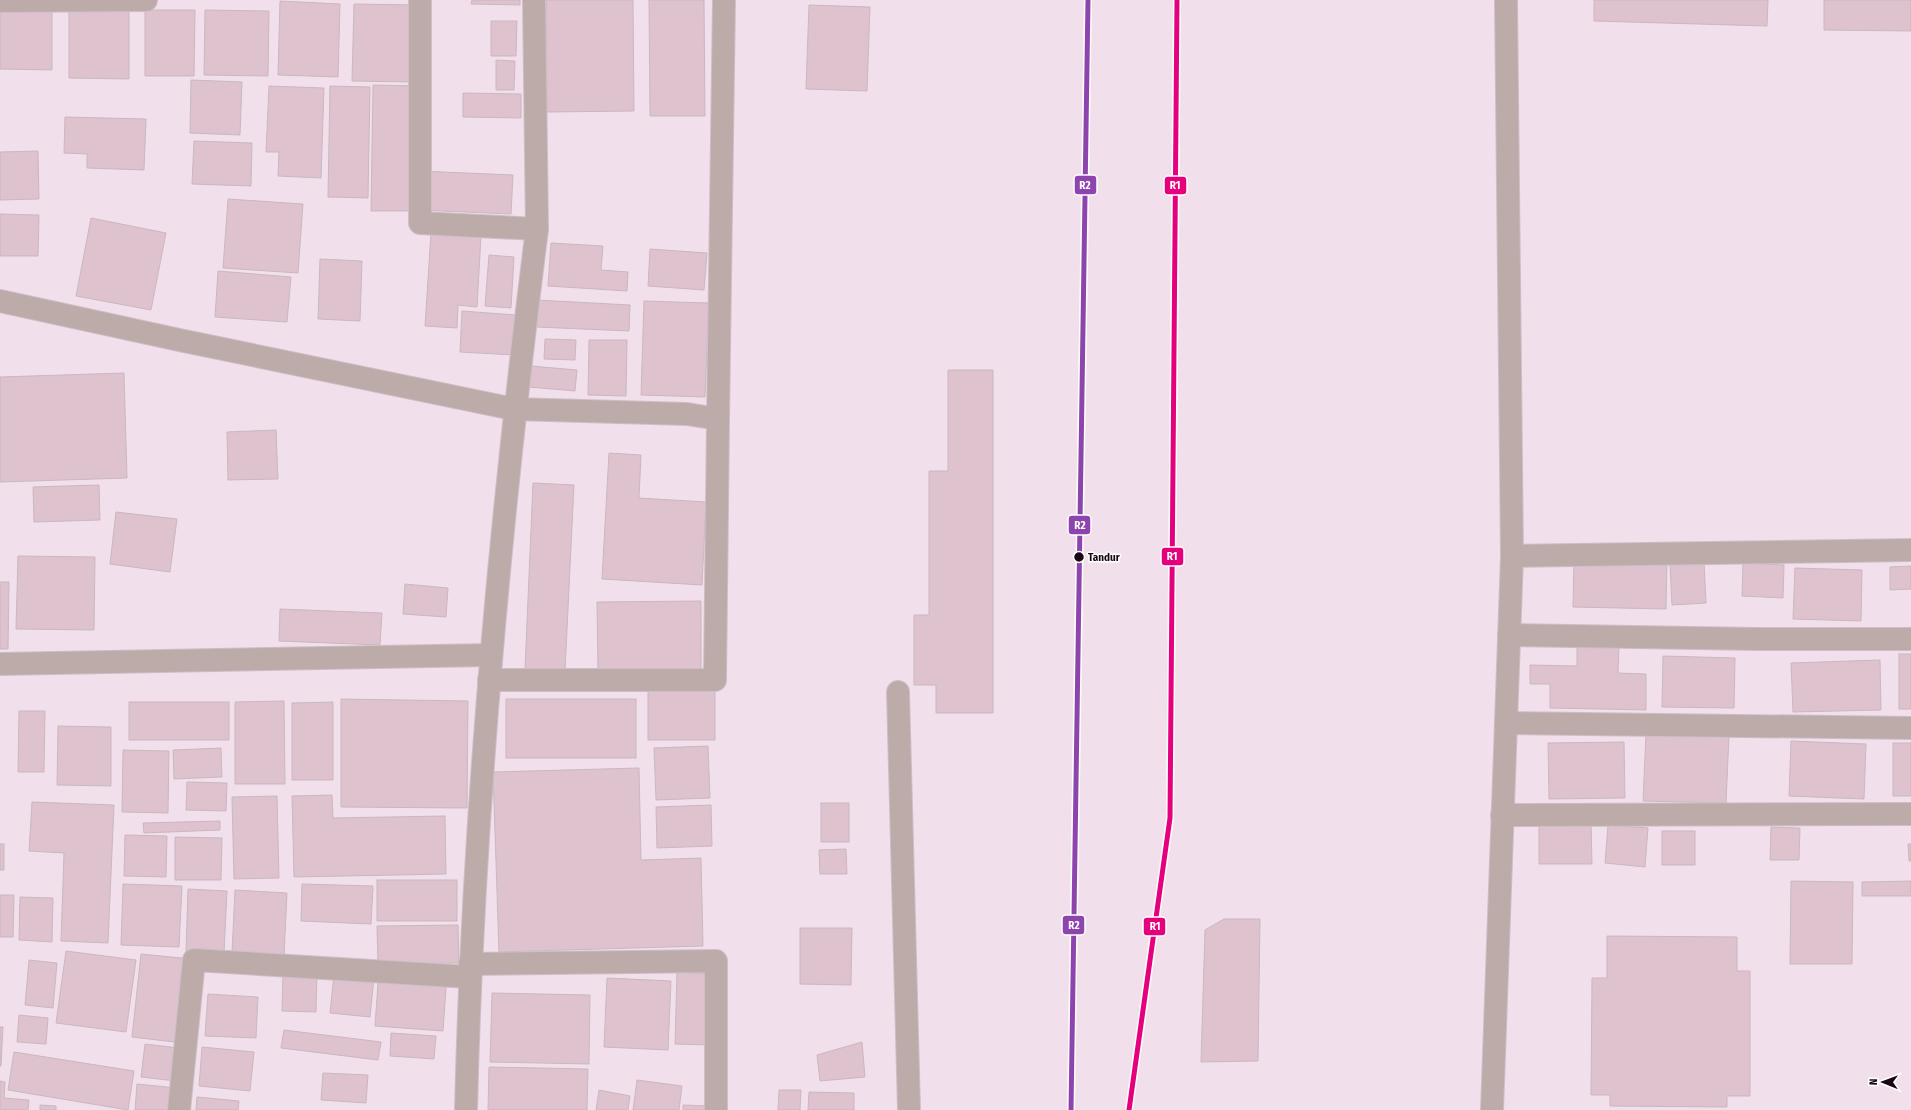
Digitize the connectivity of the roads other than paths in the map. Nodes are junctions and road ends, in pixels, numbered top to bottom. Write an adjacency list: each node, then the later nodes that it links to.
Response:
1 (146, 0): 6 (street)
2 (420, 0): 7 (street)
3 (534, 0): 7 (street)
4 (724, 0): 10 (street)
5 (1506, 0): 12 (street)
6 (0, 1)
7 (537, 229): 9 (street)
8 (0, 301): 9 (street)
9 (514, 409): 10 (street); 15 (street)
10 (718, 419): 17 (street)
11 (1911, 550): 12 (street)
12 (1512, 556): 13 (street)
13 (1509, 635): 14 (street); 19 (street)
14 (1911, 639)
15 (490, 655): 16 (street); 17 (street)
16 (0, 664)
17 (489, 680): 23 (street)
18 (898, 692): 27 (street)
19 (1506, 723): 20 (street); 22 (street)
20 (1911, 728)
21 (1911, 814): 22 (street)
22 (1502, 815): 28 (street)
23 (469, 971): 24 (street); 25 (street); 26 (street)
24 (179, 1110)
25 (466, 1110)
26 (716, 1110)
27 (909, 1110)
28 (1492, 1110)

